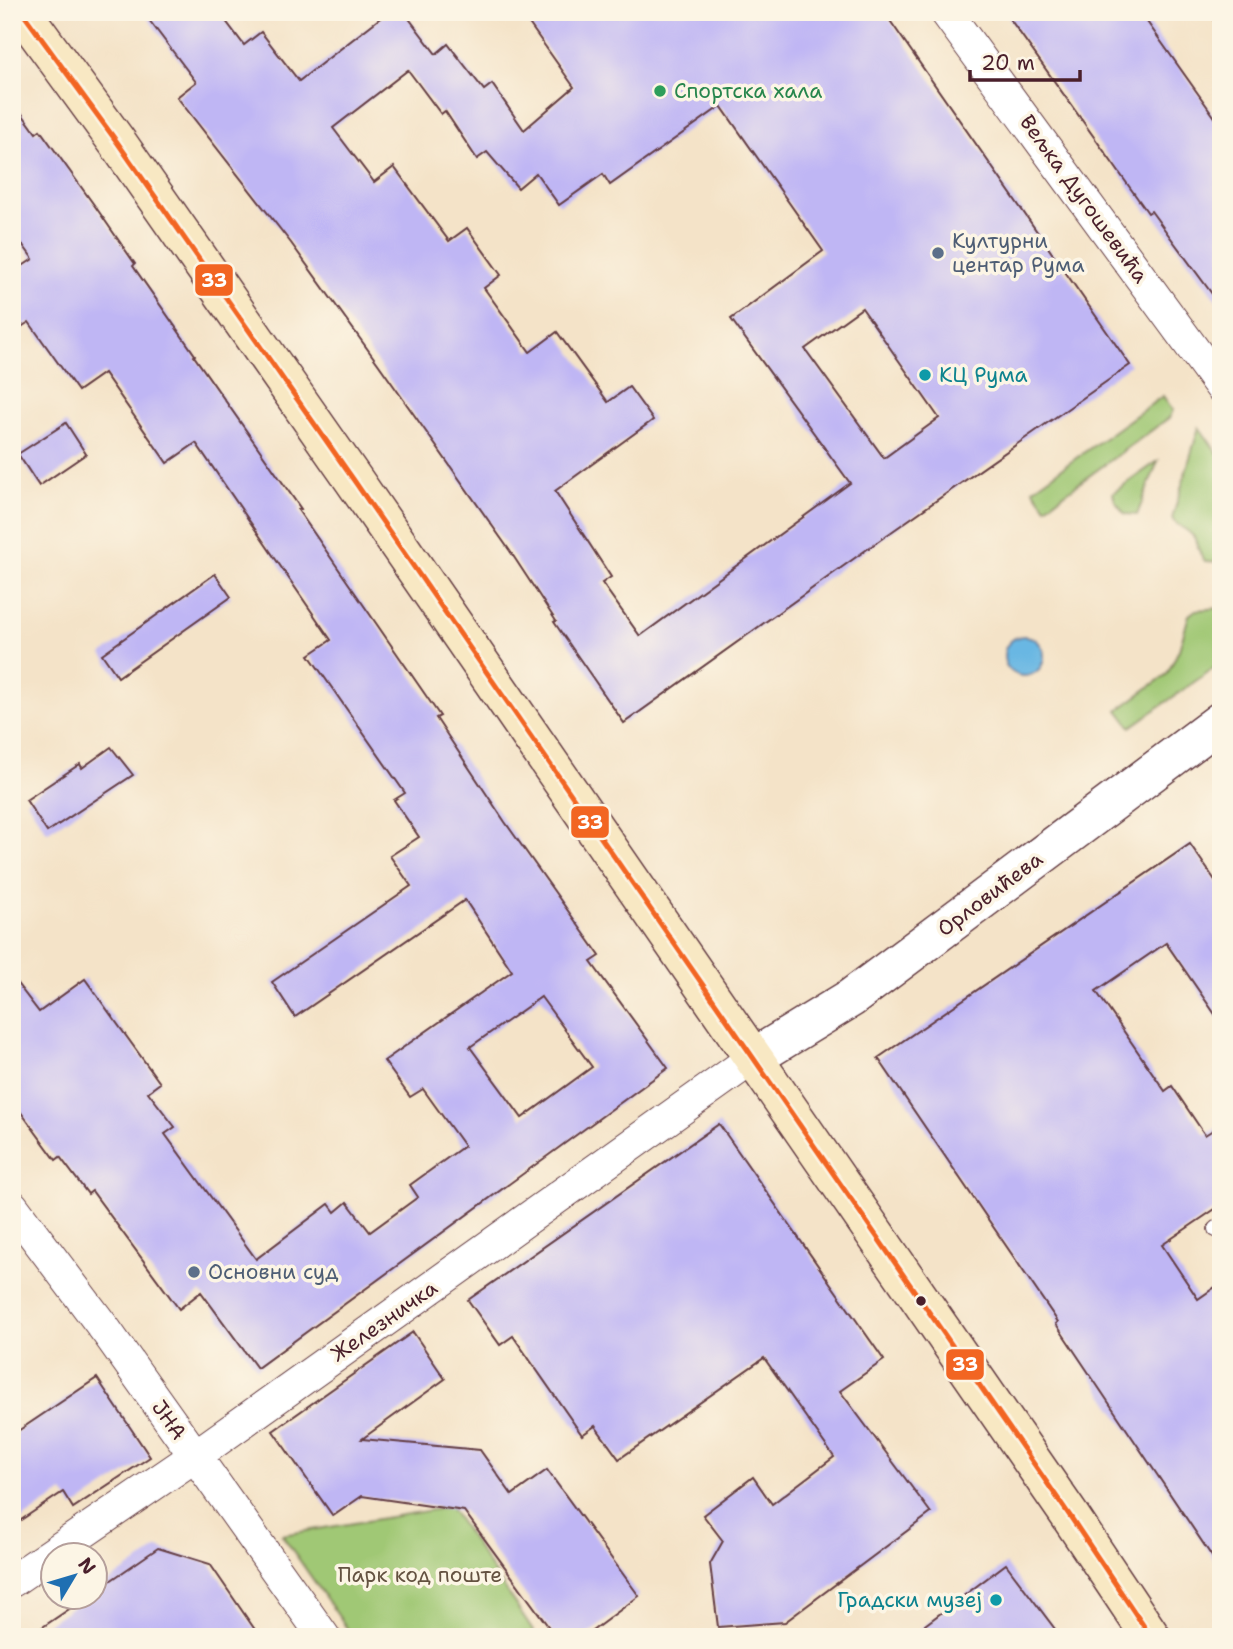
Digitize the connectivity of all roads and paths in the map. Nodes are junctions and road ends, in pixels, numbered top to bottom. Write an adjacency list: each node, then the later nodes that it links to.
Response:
1 (22, 12): 7 (main road)
2 (946, 12): 5 (street, Вељка Дугошевића)
3 (1217, 12): 4 (lane)
4 (1221, 17)
5 (1221, 387)
6 (1221, 721): 7 (street, Орловићева)
7 (753, 1058): 9 (street, Железничка); 12 (main road)
8 (12, 1206): 9 (street, ЈНА)
9 (195, 1456): 10 (street, Железничка); 11 (street, ЈНА)
10 (12, 1581)
11 (324, 1637)
12 (1151, 1637)

